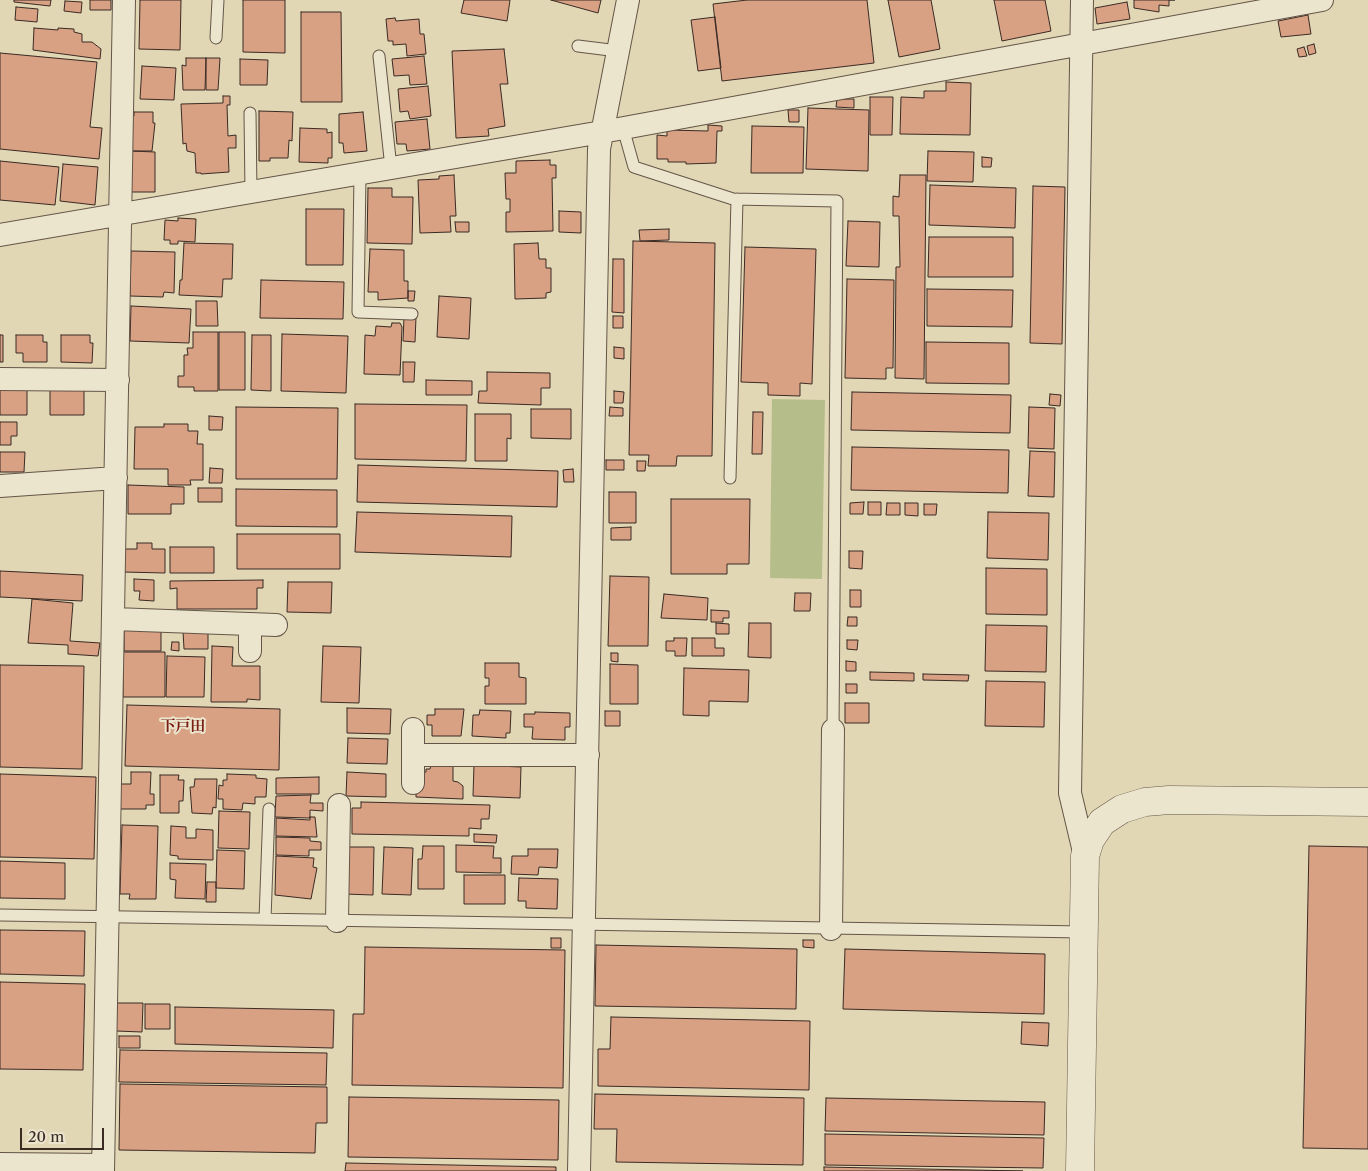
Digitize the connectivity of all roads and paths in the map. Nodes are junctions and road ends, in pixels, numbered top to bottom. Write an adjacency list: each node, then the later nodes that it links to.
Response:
1 (124, 0): 18 (street)
2 (218, 0): 7 (lane)
3 (628, 0): 10 (street)
4 (1082, 0): 8 (street)
5 (1322, 0): 6 (street)
6 (1263, 5): 8 (street)
7 (216, 38)
8 (1081, 45): 13 (street); 38 (street)
9 (578, 46): 10 (lane)
10 (618, 51): 13 (street)
11 (379, 56): 14 (lane)
12 (250, 113): 16 (lane)
13 (612, 130): 14 (street); 17 (lane); 33 (street)
14 (391, 168): 15 (street)
15 (360, 174): 16 (street); 20 (lane)
16 (251, 192): 18 (street)
17 (737, 199): 24 (lane); 31 (lane)
18 (121, 215): 19 (street); 22 (street)
19 (0, 235)
20 (412, 314)
21 (0, 379): 22 (street)
22 (118, 380): 23 (street)
23 (116, 478): 25 (street); 26 (street)
24 (730, 478)
25 (0, 486)
26 (114, 619): 27 (street); 40 (street)
27 (250, 624): 28 (street); 29 (street)
28 (276, 625)
29 (250, 650)
30 (413, 729): 32 (street)
31 (833, 730): 44 (street)
32 (414, 755): 33 (street); 34 (street)
33 (588, 755): 43 (street)
34 (413, 783)
35 (1368, 802): 38 (street)
36 (339, 805): 42 (street)
37 (269, 809): 41 (lane)
38 (1085, 856): 45 (street)
39 (0, 915): 40 (lane)
40 (108, 918): 41 (lane); 47 (street)
41 (265, 919): 42 (lane)
42 (337, 921): 43 (lane)
43 (584, 925): 44 (lane); 48 (street)
44 (831, 929): 45 (lane)
45 (1084, 932): 49 (street)
46 (0, 1166): 47 (street)
47 (103, 1168)
48 (579, 1171)
49 (1080, 1171)

